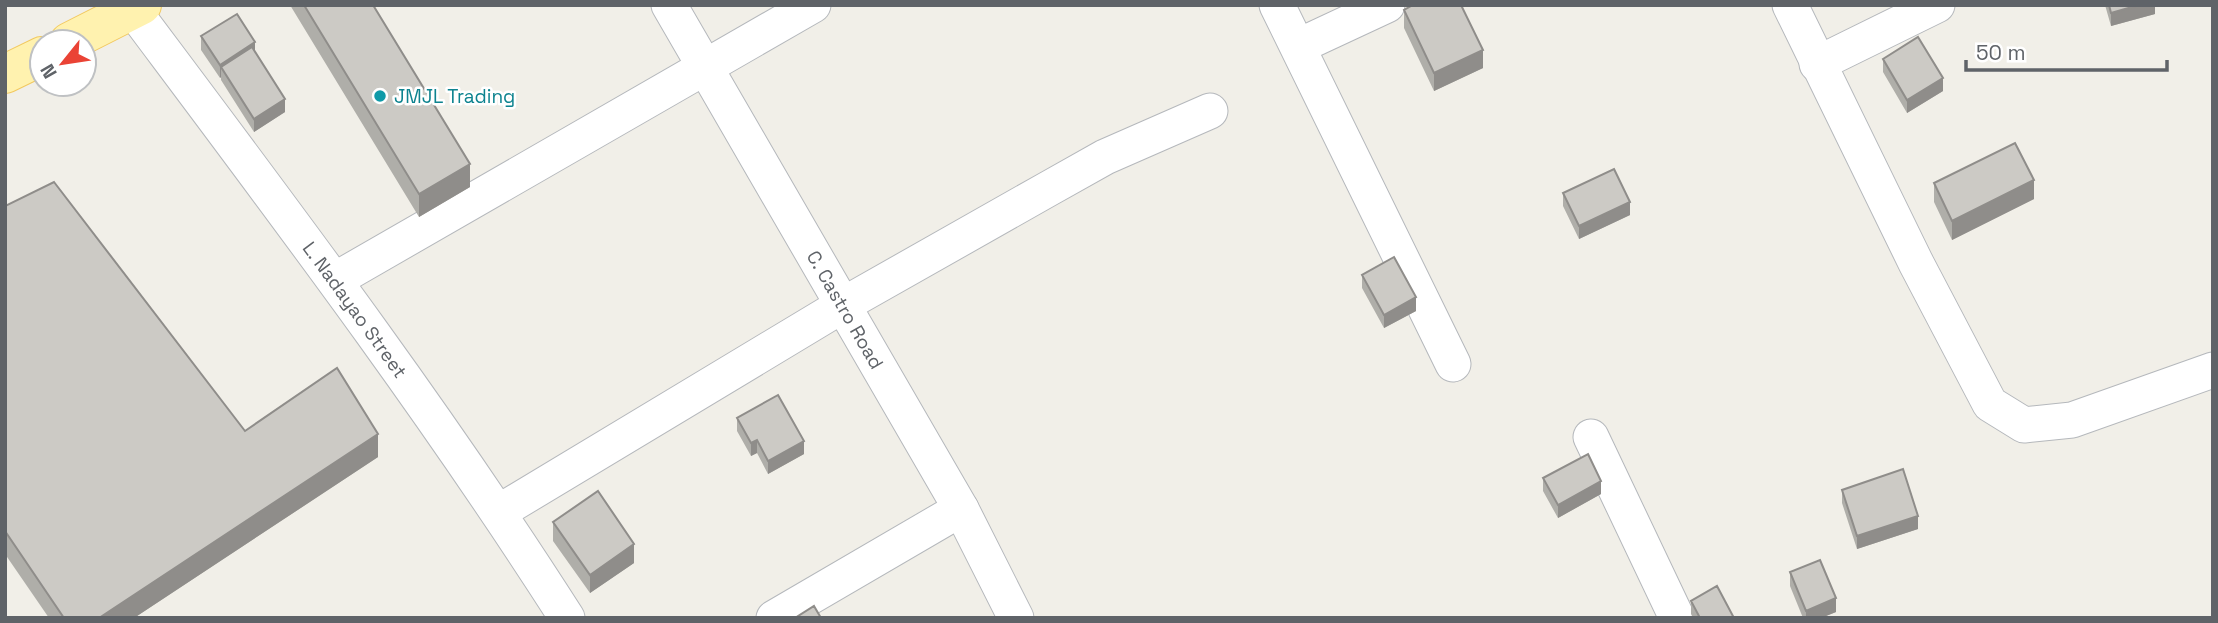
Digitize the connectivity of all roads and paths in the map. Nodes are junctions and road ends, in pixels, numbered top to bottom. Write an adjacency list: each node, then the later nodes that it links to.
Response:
1 (669, 5): 12 (street, C. Castro Road)
2 (813, 5): 12 (street)
3 (1277, 5): 9 (street)
4 (1387, 5): 9 (street)
5 (1790, 5): 11 (street)
6 (1937, 5): 11 (street)
7 (137, 8): 8 (main road); 15 (street, L. Nadayao Street)
8 (97, 28)
9 (1299, 46): 17 (street)
10 (28, 63): 13 (main road)
11 (1817, 64): 18 (street)
12 (705, 67): 15 (street); 16 (street, C. Castro Road)
13 (5, 75)
14 (1210, 111): 16 (street)
15 (335, 280): 21 (street, L. Nadayao Street)
16 (843, 305): 20 (street, C. Castro Road); 21 (street)
17 (1452, 364)
18 (2213, 370)
19 (1591, 437): 25 (street)
20 (961, 509): 23 (street); 24 (street, C. Castro Road)
21 (499, 512): 22 (street, L. Nadayao Street)
22 (567, 618)
23 (774, 618)
24 (1016, 618)
25 (1677, 618)

